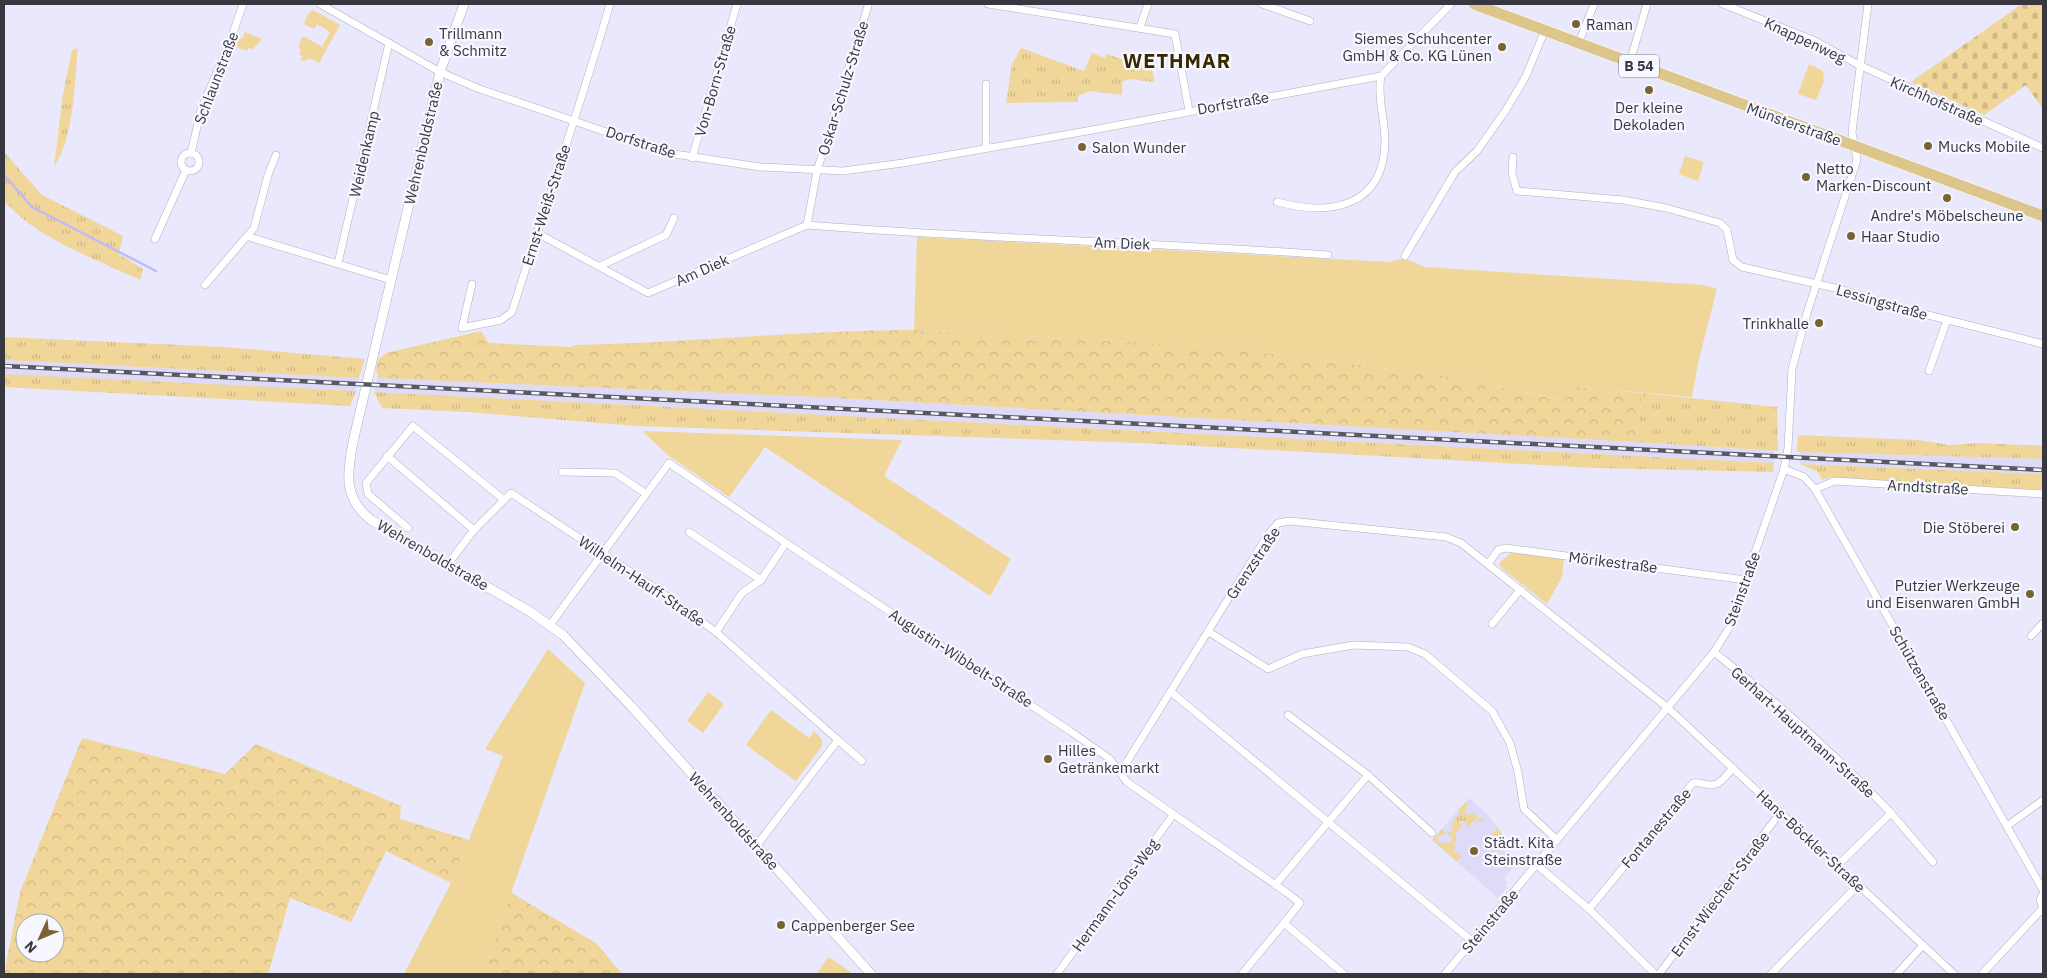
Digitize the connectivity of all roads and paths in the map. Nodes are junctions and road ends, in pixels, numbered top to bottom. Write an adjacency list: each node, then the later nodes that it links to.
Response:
1 (243, 4): 31 (street, Schlaunstraße)
2 (320, 4): 20 (street, Dorfstraße)
3 (464, 4): 23 (street, Wehrenboldstraße)
4 (610, 4): 27 (street, Ernst-Weiß-Straße)
5 (737, 4): 34 (street, Von-Born-Straße)
6 (988, 4): 17 (street)
7 (1148, 4): 17 (street)
8 (1262, 4): 16 (street)
9 (1450, 4): 24 (street)
10 (1474, 4): 18 (main road, Münsterstraße / B 54)
11 (1594, 4): 19 (street)
12 (1647, 4): 21 (street)
13 (1723, 4): 22 (street, Knappenweg)
14 (1868, 4): 22 (street, Steinstraße)
15 (868, 6): 36 (street, Oskar-Schulz-Straße)
16 (1310, 21)
17 (1140, 27): 26 (street)
18 (1545, 30): 19 (main road, Münsterstraße / B 54); 45 (street)
19 (1579, 42): 21 (main road, Münsterstraße / B 54)
20 (389, 43): 23 (street, Dorfstraße); 46 (street, Weidenkamp)
21 (1630, 62): 29 (main road, Münsterstraße / B 54)
22 (1859, 65): 29 (street, Steinstraße); 30 (street, Kirchhofstraße)
23 (440, 72): 27 (street, Dorfstraße); 48 (street, Wehrenboldstraße)
24 (1381, 76): 26 (street, Dorfstraße); 37 (street)
25 (986, 84): 28 (street)
26 (1189, 111): 28 (street, Dorfstraße)
27 (574, 120): 34 (street, Dorfstraße); 41 (street, Ernst-Weiß-Straße)
28 (986, 147): 36 (street, Dorfstraße)
29 (1855, 147): 38 (main road, Münsterstraße / B 54); 50 (street, Steinstraße)
30 (2043, 148)
31 (190, 153): 35 (street, Schlaunstraße); 35 (street, Schlaunstraße)
32 (276, 155): 42 (street)
33 (1514, 157): 50 (street, Lessingstraße)
34 (692, 158): 36 (street, Dorfstraße)
35 (186, 170): 43 (street, Schlaunstraße)
36 (817, 170): 40 (street, Oskar-Schulz-Straße)
37 (1277, 202)
38 (2043, 216)
39 (674, 218): 47 (street)
40 (807, 225): 44 (street, Am Diek); 47 (street, Am Diek)
41 (537, 232): 47 (street, Am Diek); 49 (street, Ernst-Weiß-Straße)
42 (249, 237): 46 (street); 51 (street)
43 (155, 239)
44 (1328, 255)
45 (1405, 256)
46 (338, 263): 48 (street)
47 (600, 266)
48 (391, 280): 67 (street, Wehrenboldstraße)
49 (472, 284)
50 (1817, 284): 52 (street, Lessingstraße); 56 (street, Steinstraße)
51 (205, 285)
52 (1947, 320): 53 (street, Lessingstraße); 54 (street, Lessingstraße)
53 (2043, 344)
54 (1929, 371)
55 (387, 456): 61 (street); 62 (street); 63 (street)
56 (1784, 469): 58 (street, Schützenstraße); 70 (street, Steinstraße)
57 (562, 472): 59 (street)
58 (1815, 489): 60 (street, Arndtstraße); 92 (street, Schützenstraße)
59 (645, 493): 65 (street, Augustin-Wibbelt-Straße); 66 (street, Augustin-Wibbelt-Straße)
60 (2043, 494)
61 (503, 499): 63 (street); 66 (street, Wilhelm-Hauff-Straße)
62 (408, 528)
63 (474, 530): 67 (street)
64 (689, 532): 69 (street)
65 (786, 543): 69 (street); 85 (street, Augustin-Wibbelt-Straße)
66 (604, 554): 74 (street, Augustin-Wibbelt-Straße); 75 (street, Wilhelm-Hauff-Straße)
67 (448, 564): 74 (street, Wehrenboldstraße)
68 (1488, 564): 70 (street, Mörikestraße); 71 (street, Grenzstraße); 76 (street, Grenzstraße)
69 (761, 580): 75 (street)
70 (1746, 580): 78 (street, Steinstraße)
71 (1520, 590): 73 (street); 80 (street, Grenzstraße)
72 (2043, 622): 77 (street)
73 (1492, 624)
74 (550, 625): 95 (street, Wehrenboldstraße)
75 (716, 632): 82 (street, Wilhelm-Hauff-Straße)
76 (1209, 632): 79 (street, Grenzstraße); 94 (street)
77 (2031, 636)
78 (1714, 652): 80 (street, Steinstraße); 89 (street, Gerhart-Hauptmann-Straße)
79 (1171, 692): 85 (street, Grenzstraße); 91 (street)
80 (1668, 708): 84 (street, Hans-Böckler-Straße); 94 (street, Steinstraße)
81 (1288, 714): 86 (street)
82 (838, 740): 83 (street, Wilhelm-Hauff-Straße); 95 (street)
83 (862, 760)
84 (1733, 768): 88 (street, Hans-Böckler-Straße); 104 (street, Fontanestraße)
85 (1120, 773): 90 (street, Augustin-Wibbelt-Straße)
86 (1368, 775): 91 (street); 93 (street)
87 (2043, 800): 92 (street)
88 (1780, 813): 98 (street, Hans-Böckler-Straße); 114 (street, Ernst-Wiechert-Straße)
89 (1891, 813): 96 (street, Gerhart-Hauptmann-Straße); 98 (street)
90 (1173, 815): 99 (street, Augustin-Wibbelt-Straße); 109 (street, Hermann-Löns-Weg)
91 (1327, 822): 99 (street); 106 (street)
92 (2007, 826): 101 (street, Schützenstraße)
93 (1432, 832)
94 (1557, 840): 97 (street, Steinstraße)
95 (756, 846): 108 (street, Wehrenboldstraße)
96 (1933, 862)
97 (1536, 865): 104 (street); 106 (street, Steinstraße)
98 (1837, 866): 100 (street, Hans-Böckler-Straße)
99 (1275, 885): 105 (street, Augustin-Wibbelt-Straße)
100 (1858, 885): 107 (street, Hans-Böckler-Straße); 115 (street)
101 (2043, 890)
102 (2043, 894): 103 (street)
103 (2043, 908): 118 (street)
104 (1588, 909): 113 (street)
105 (1284, 923): 110 (street); 111 (street)
106 (1472, 941): 112 (street, Steinstraße)
107 (1923, 945): 116 (street); 117 (street, Hans-Böckler-Straße)
108 (871, 974)
109 (1057, 974)
110 (1242, 974)
111 (1344, 974)
112 (1445, 974)
113 (1655, 974)
114 (1659, 974)
115 (1771, 974)
116 (1897, 974)
117 (1954, 974)
118 (1982, 974)

